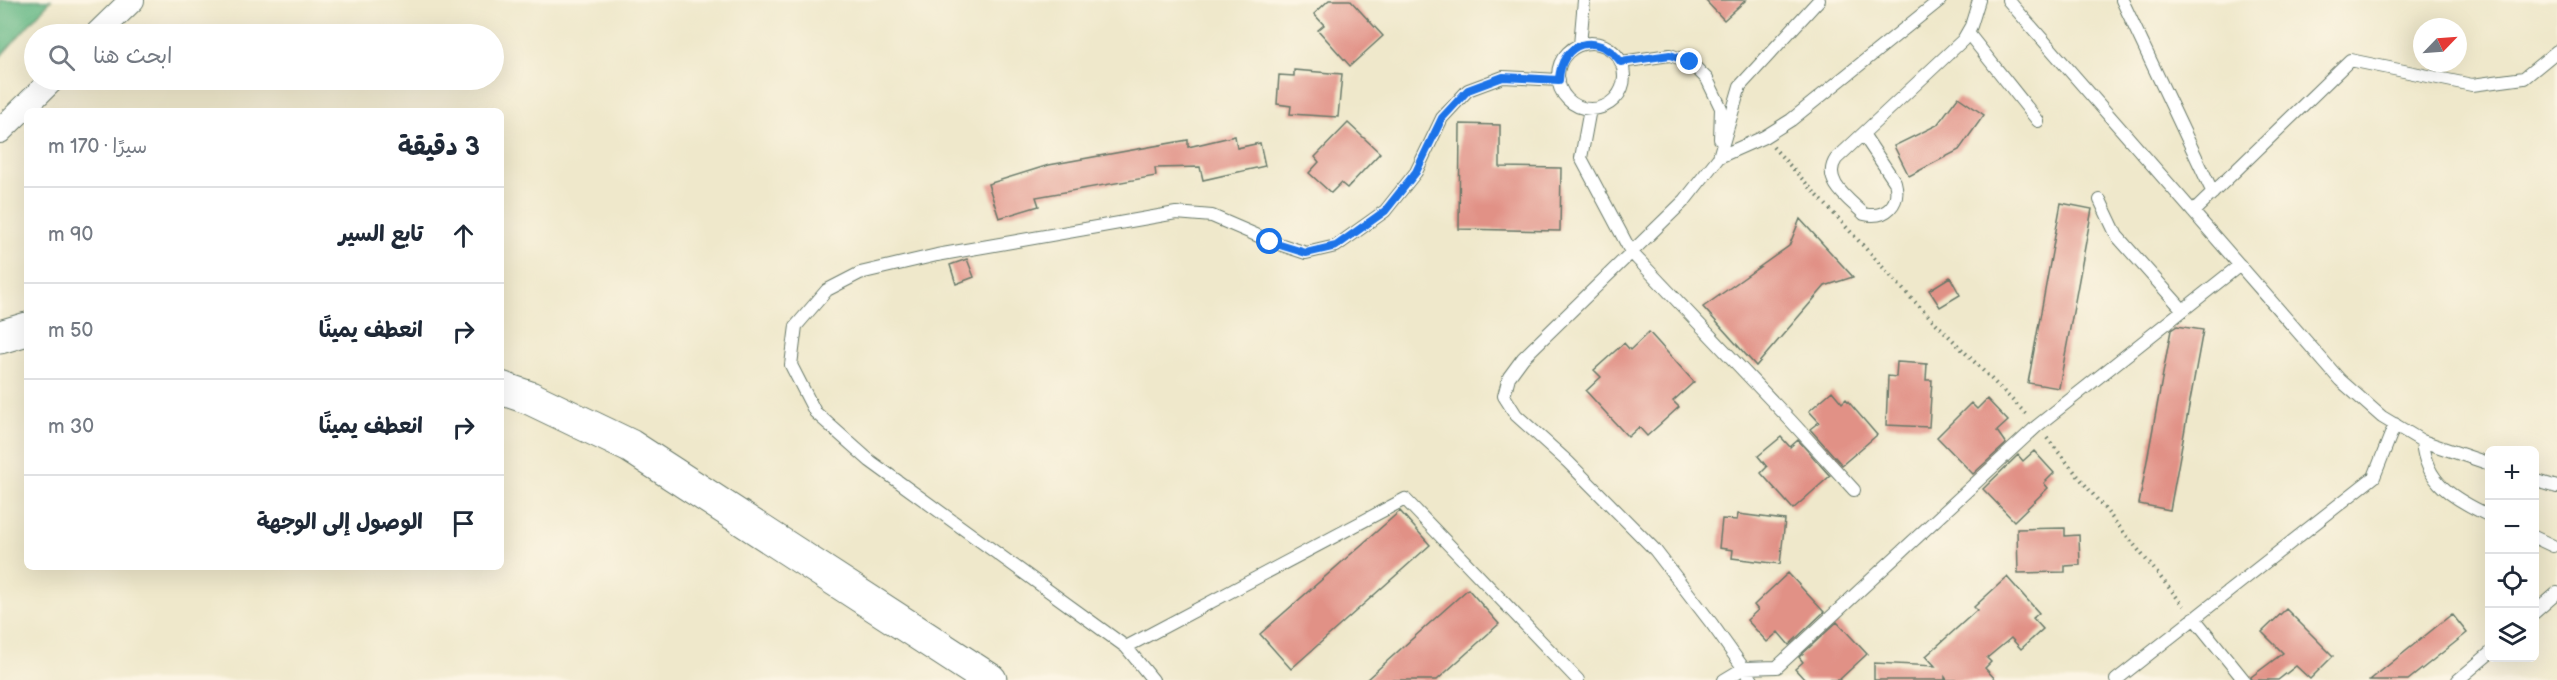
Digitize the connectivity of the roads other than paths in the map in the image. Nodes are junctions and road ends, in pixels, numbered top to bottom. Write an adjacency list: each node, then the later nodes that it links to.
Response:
1 (132, 0): 8 (street)
2 (1584, 0): 10 (lane)
3 (1819, 0): 19 (lane)
4 (1940, 0): 19 (lane)
5 (1979, 0): 9 (lane)
6 (2008, 0): 22 (lane)
7 (2122, 0): 20 (lane)
8 (107, 24)
9 (1968, 33): 16 (lane); 18 (lane)
10 (1580, 45): 12 (lane); 13 (lane)
11 (2557, 51): 20 (lane)
12 (1621, 62): 15 (lane); 19 (lane)
13 (1559, 80): 15 (lane); 41 (lane)
14 (41, 90): 17 (street)
15 (1590, 109): 23 (lane)
16 (2038, 120)
17 (0, 131)
18 (1863, 134): 18 (lane)
19 (1719, 157): 23 (lane)
20 (2213, 193): 22 (lane)
21 (2100, 200): 25 (lane)
22 (2193, 212): 24 (lane)
23 (1631, 252): 34 (lane); 43 (lane)
24 (2240, 265): 25 (lane); 29 (lane)
25 (2183, 310): 43 (lane)
26 (24, 330): 27 (main road)
27 (0, 337)
28 (504, 389): 44 (main road)
29 (2395, 424): 30 (lane); 40 (lane)
30 (2422, 441): 31 (lane); 35 (lane)
31 (2485, 462)
32 (2539, 481): 33 (lane)
33 (2557, 487)
34 (1854, 490)
35 (2485, 513)
36 (2539, 539): 37 (lane)
37 (2553, 546)
38 (2557, 593): 39 (lane)
39 (2539, 609)
40 (2194, 618): 49 (lane); 50 (lane)
41 (1126, 646): 45 (lane); 46 (lane)
42 (2485, 657): 51 (lane)
43 (1744, 668): 47 (lane); 48 (lane)
44 (990, 680)
45 (1153, 680)
46 (1578, 680)
47 (1724, 680)
48 (1752, 680)
49 (2116, 680)
50 (2244, 680)
51 (2458, 680)

